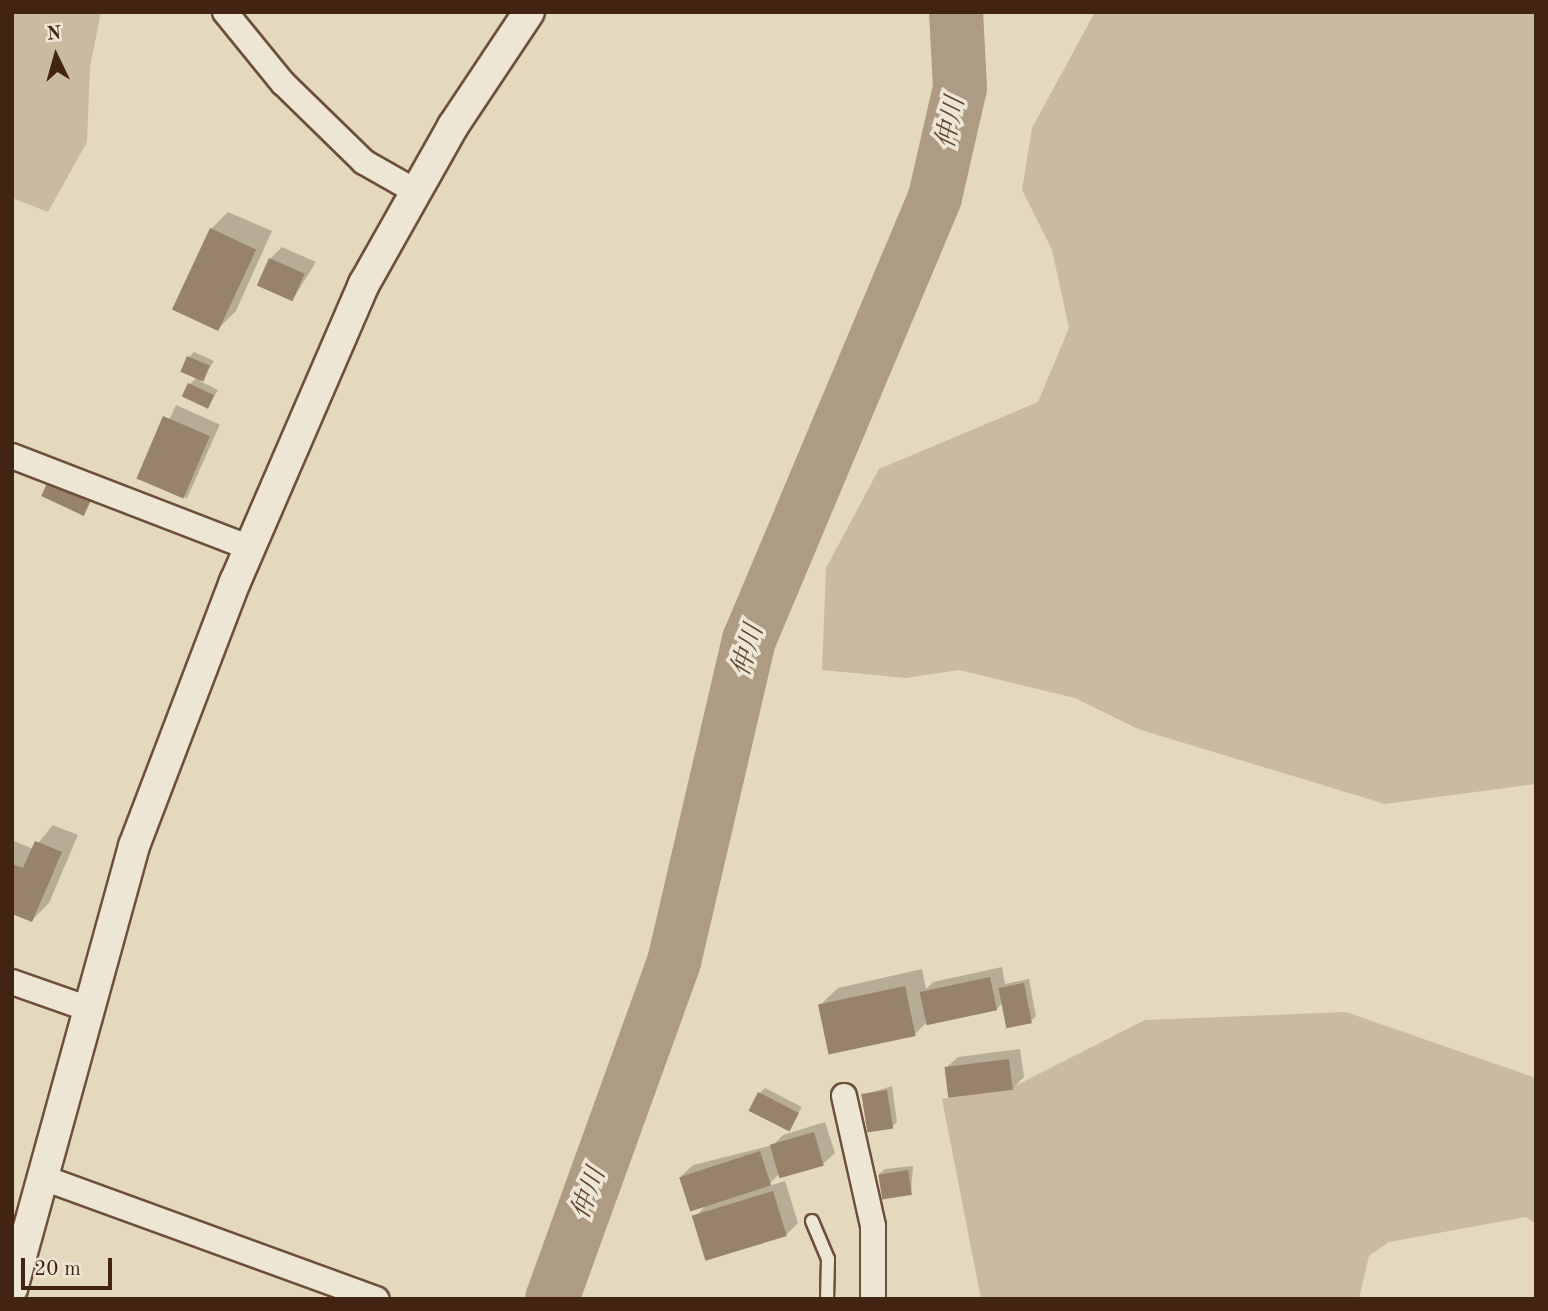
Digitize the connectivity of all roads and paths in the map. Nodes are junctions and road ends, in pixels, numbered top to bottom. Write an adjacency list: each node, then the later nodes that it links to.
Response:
1 (225, 12): 3 (street)
2 (529, 12): 3 (street)
3 (415, 191): 5 (street)
4 (12, 456): 5 (street)
5 (250, 548): 7 (street)
6 (12, 982): 7 (street)
7 (89, 1009): 9 (street)
8 (844, 1096): 14 (street)
9 (41, 1177): 11 (street); 12 (street)
10 (813, 1221): 13 (lane)
11 (12, 1289)
12 (377, 1299)
13 (827, 1299)
14 (873, 1299)

